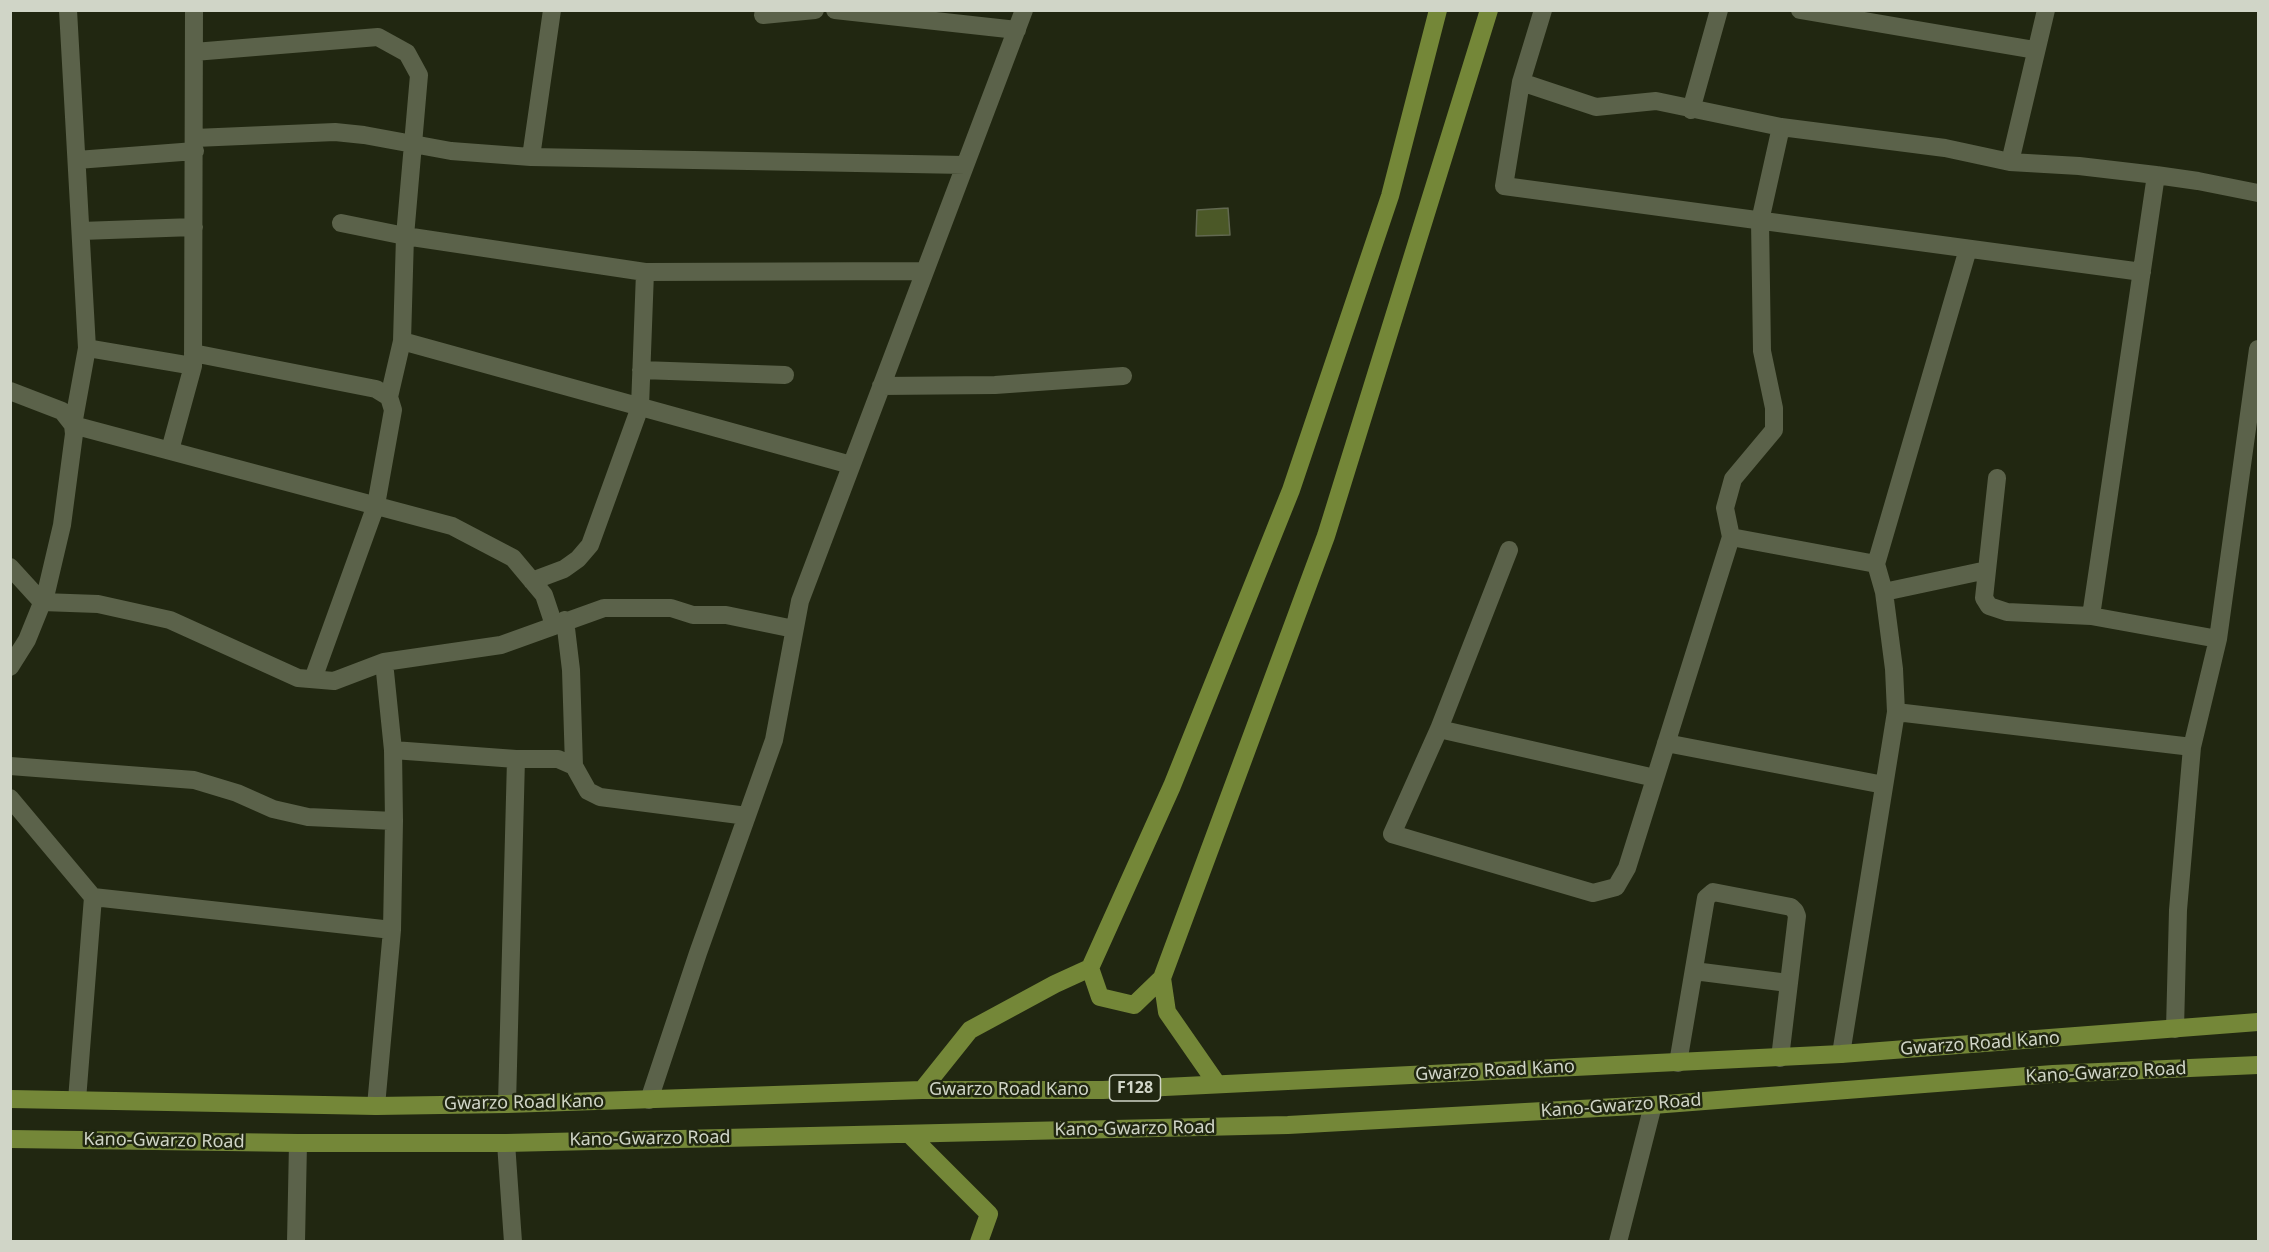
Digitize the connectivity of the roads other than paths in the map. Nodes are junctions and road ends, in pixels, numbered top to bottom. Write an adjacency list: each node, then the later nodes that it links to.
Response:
1 (68, 10): 23 (street)
2 (194, 10): 16 (street)
3 (552, 10): 22 (street)
4 (814, 10): 13 (street)
5 (835, 10): 14 (street)
6 (1024, 10): 14 (street)
7 (1438, 10): 84 (main road)
8 (1489, 10): 86 (main road)
9 (1542, 10): 17 (street)
10 (1719, 10): 18 (street)
11 (1800, 10): 15 (street)
12 (2046, 10): 15 (street)
13 (763, 15)
14 (1017, 30): 25 (street)
15 (2035, 50): 24 (street)
16 (195, 52): 20 (street); 21 (street)
17 (1521, 82): 18 (street); 28 (street)
18 (1691, 110): 19 (street)
19 (1781, 127): 24 (street); 28 (street)
20 (195, 144): 21 (street); 23 (street); 30 (street)
21 (415, 145): 22 (street); 32 (street)
22 (531, 157): 25 (street)
23 (77, 160): 31 (street)
24 (2010, 162): 26 (street)
25 (965, 165): 34 (street)
26 (2156, 175): 27 (street); 36 (street)
27 (2259, 193)
28 (1760, 221): 33 (street); 54 (street)
29 (341, 223): 32 (street)
30 (194, 227): 31 (street); 40 (street)
31 (81, 231): 38 (street)
32 (405, 236): 35 (street); 37 (street)
33 (1968, 249): 36 (street); 56 (street)
34 (925, 271): 35 (street); 44 (street)
35 (645, 272): 41 (street)
36 (2142, 272): 62 (street)
37 (402, 341): 46 (street); 47 (street)
38 (87, 348): 40 (street); 48 (street)
39 (2259, 349): 50 (street)
40 (193, 359): 46 (street); 49 (street)
41 (641, 370): 42 (street); 47 (street)
42 (785, 375)
43 (1123, 376): 44 (street)
44 (881, 386): 51 (street)
45 (10, 391): 48 (street)
46 (389, 397): 53 (street)
47 (640, 407): 51 (street); 59 (street)
48 (73, 424): 49 (street); 61 (street)
49 (170, 450): 53 (street)
50 (2251, 456): 65 (street)
51 (851, 465): 64 (street)
52 (1997, 478): 58 (street)
53 (376, 505): 59 (street); 68 (street)
54 (1731, 537): 56 (street); 71 (street)
55 (1509, 550): 70 (street)
56 (1876, 564): 60 (street)
57 (10, 567): 61 (street)
58 (1987, 570): 60 (street); 62 (street)
59 (532, 581): 63 (street)
60 (1884, 592): 69 (street)
61 (42, 602): 67 (street); 68 (street)
62 (2091, 616): 65 (street)
63 (559, 622): 64 (street); 66 (street); 76 (street)
64 (794, 629): 80 (street)
65 (2218, 639): 72 (street)
66 (384, 662): 68 (street); 73 (street)
67 (10, 667)
68 (313, 679)
69 (1896, 712): 72 (street); 78 (street)
70 (1439, 729): 77 (street); 77 (street)
71 (1666, 742): 77 (street); 78 (street)
72 (2193, 747): 89 (street)
73 (393, 750): 74 (street); 81 (street)
74 (516, 759): 76 (street); 99 (street)
75 (10, 766): 81 (street)
76 (574, 766): 80 (street)
77 (1655, 778)
78 (1884, 785): 90 (street)
79 (10, 798): 82 (street)
80 (747, 816): 98 (street)
81 (394, 821): 83 (street)
82 (93, 897): 83 (street); 97 (street)
83 (392, 930): 101 (street)
84 (1090, 968): 86 (main road); 95 (main road)
85 (1694, 971): 87 (street); 87 (street); 92 (street)
86 (1162, 978): 94 (main road)
87 (1788, 983): 91 (street)
88 (2259, 1022): 89 (main road, Gwarzo Road Kano / F128)
89 (2175, 1029): 90 (main road, Gwarzo Road Kano / F128)
90 (1841, 1054): 91 (main road, Gwarzo Road Kano / F128)
91 (1780, 1058): 92 (main road, Gwarzo Road Kano / F128)
92 (1678, 1063): 94 (main road, Gwarzo Road Kano / F128)
93 (2259, 1065): 100 (main road, Kano-Gwarzo Road / F128)
94 (1217, 1084): 95 (main road, Gwarzo Road Kano / F128)
95 (922, 1090): 98 (main road, Gwarzo Road Kano / F128)
96 (10, 1099): 97 (main road, Gwarzo Road Kano / F128)
97 (77, 1100): 101 (main road, Gwarzo Road Kano / F128)
98 (649, 1100): 99 (main road, Gwarzo Road Kano / F128)
99 (507, 1104): 101 (main road, Gwarzo Road Kano / F128)
100 (1653, 1105): 102 (main road, Kano-Gwarzo Road / F128); 109 (street)
101 (376, 1106)
102 (909, 1134): 105 (main road, Kano-Gwarzo Road / F128); 108 (main road)
103 (10, 1139): 104 (main road, Kano-Gwarzo Road / F128)
104 (298, 1143): 105 (main road, Kano-Gwarzo Road / F128); 106 (street)
105 (506, 1143): 107 (street)
106 (297, 1242)
107 (513, 1242)
108 (979, 1242)
109 (1618, 1242)

